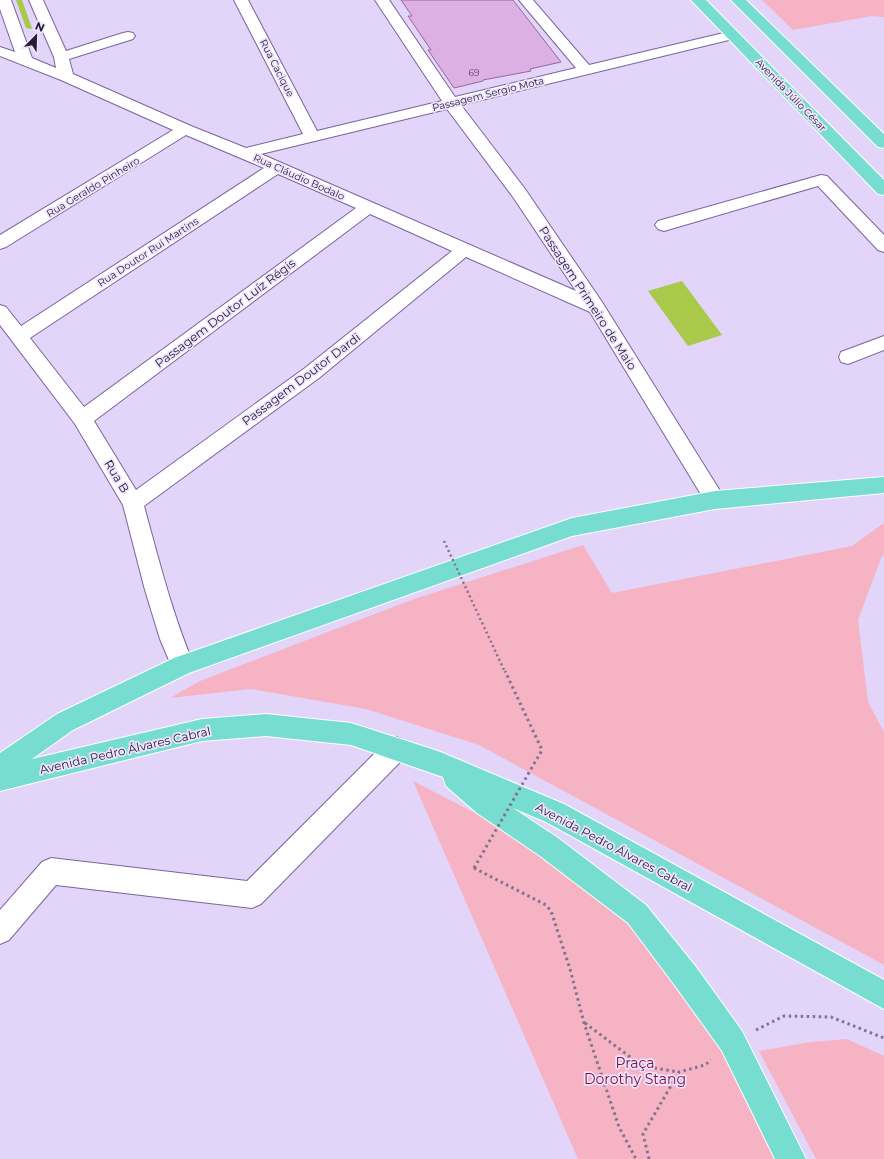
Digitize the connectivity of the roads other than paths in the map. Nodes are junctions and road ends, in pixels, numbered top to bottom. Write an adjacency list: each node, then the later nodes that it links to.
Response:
1 (36, 0): 11 (street)
2 (241, 0): 17 (street, Rua Cacique)
3 (382, 0): 15 (street, Passagem Primeiro de Maio)
4 (526, 0): 13 (street)
5 (698, 0): 8 (main road, Avenida Júlio César)
6 (738, 0): 18 (main road)
7 (9, 1): 12 (street)
8 (732, 35): 13 (street, Passagem Sergio Mota); 21 (main road, Avenida Júlio César)
9 (128, 36): 11 (street)
10 (2, 53): 12 (street, Rua Cláudio Bodalo)
11 (61, 57): 14 (street)
12 (25, 60): 14 (street, Rua Cláudio Bodalo)
13 (585, 70): 15 (street, Passagem Sergio Mota)
14 (66, 77): 16 (street, Rua Cláudio Bodalo)
15 (451, 104): 17 (street, Passagem Sergio Mota); 27 (street, Passagem Primeiro de Maio)
16 (185, 129): 19 (street, Rua Cláudio Bodalo); 24 (street, Rua Geraldo Pinheiro)
17 (312, 136): 19 (street, Passagem Sergio Mota)
18 (884, 143)
19 (245, 153): 20 (street, Rua Cláudio Bodalo)
20 (277, 167): 22 (street, Rua Cláudio Bodalo); 29 (street, Rua Doutor Rui Martins)
21 (884, 190)
22 (367, 208): 26 (street, Rua Cláudio Bodalo); 32 (street, Passagem Doutor Luíz Régis)
23 (664, 225): 25 (street)
24 (0, 243)
25 (884, 246)
26 (465, 249): 27 (street, Rua Cláudio Bodalo); 35 (street, Passagem Doutor Dardi)
27 (596, 307): 34 (street, Passagem Primeiro de Maio)
28 (0, 312): 29 (street, Rua B)
29 (19, 336): 32 (street, Rua B)
30 (884, 343): 31 (street)
31 (848, 356)
32 (82, 419): 35 (street, Rua B)
33 (884, 484): 34 (main road)
34 (715, 500): 36 (main road)
35 (133, 503): 36 (street, Rua B)
36 (182, 665): 39 (main road)
37 (396, 749): 38 (main road, Avenida Pedro Álvares Cabral); 40 (main road, Avenida Pedro Álvares Cabral); 41 (street)
38 (438, 762): 42 (main road, Avenida Pedro Álvares Cabral); 43 (main road)
39 (0, 767)
40 (0, 779)
41 (0, 931)
42 (884, 995)
43 (791, 1159)

